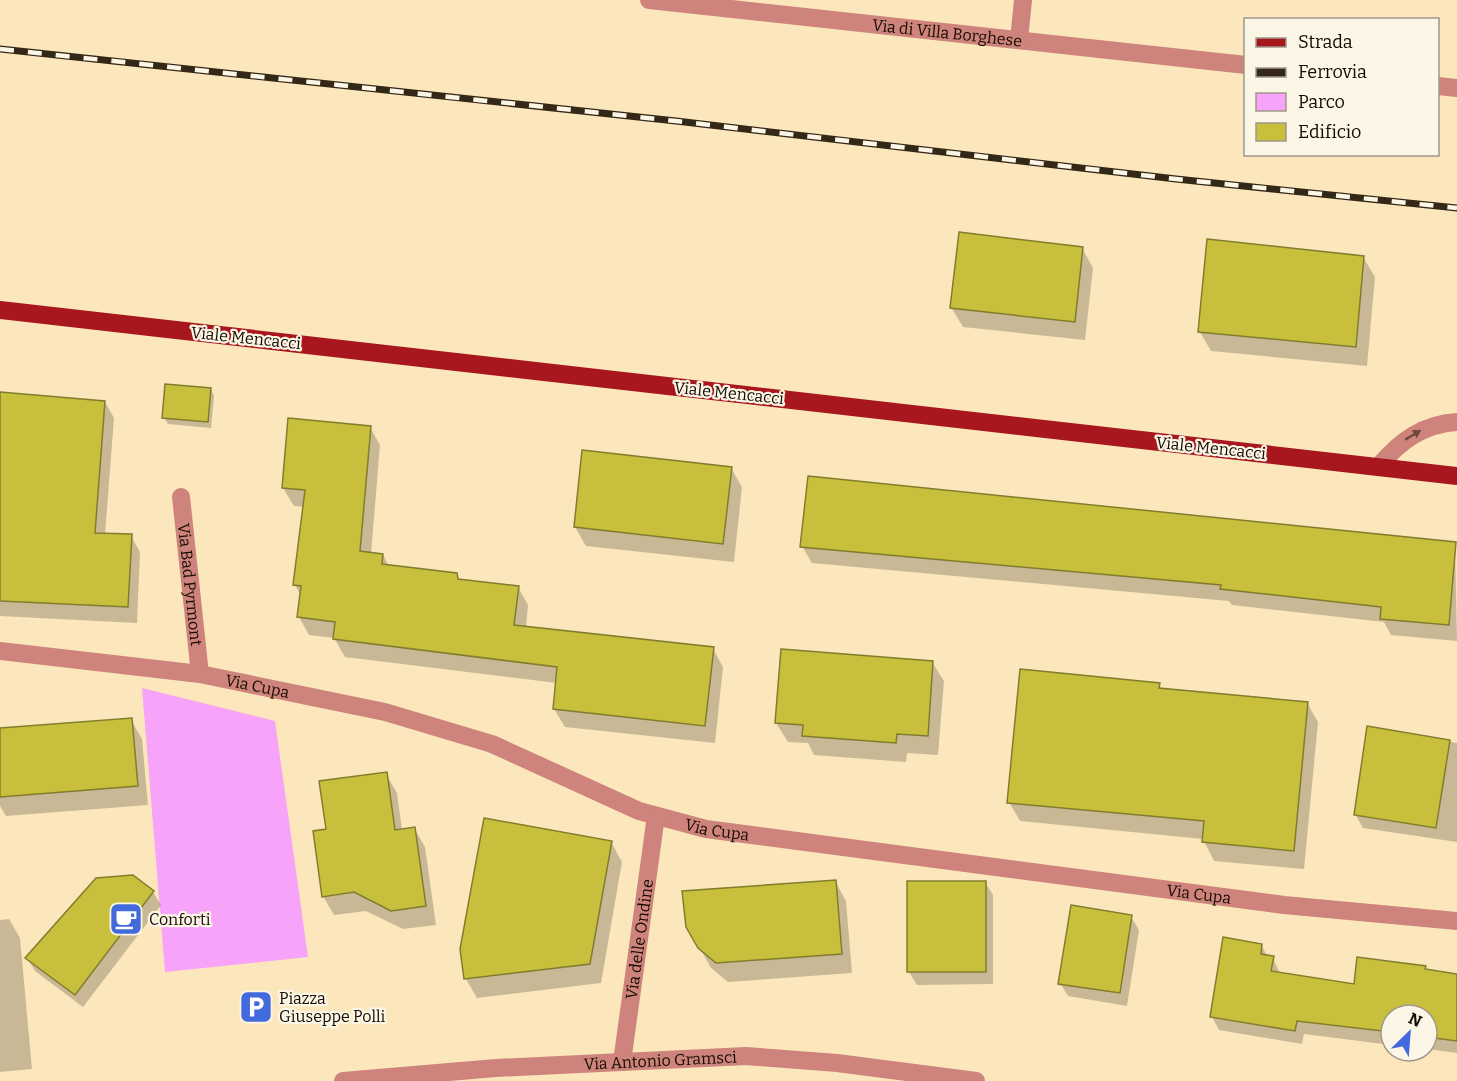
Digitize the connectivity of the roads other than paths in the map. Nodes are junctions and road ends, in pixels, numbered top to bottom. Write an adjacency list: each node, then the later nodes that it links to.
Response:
1 (649, 0): 3 (street, Via di Villa Borghese)
2 (1023, 0): 3 (street)
3 (1019, 40): 4 (street, Via di Villa Borghese)
4 (1244, 65)
5 (1439, 86): 6 (street)
6 (1457, 88)
7 (0, 310): 9 (main road, Viale Mencacci)
8 (1457, 422): 9 (street, one-way to 8)
9 (1378, 466): 10 (main road, Viale Mencacci)
10 (1457, 476)
11 (181, 497): 13 (street, Via Bad Pyrmont)
12 (0, 651): 13 (street, Via Cupa)
13 (200, 674): 14 (street, Via Cupa)
14 (656, 816): 15 (street, Via Cupa); 16 (street, Via delle Ondine)
15 (1457, 921)
16 (622, 1062): 17 (street, Via Antonio Gramsci); 18 (street, Via Antonio Gramsci)
17 (343, 1081)
18 (976, 1081)

